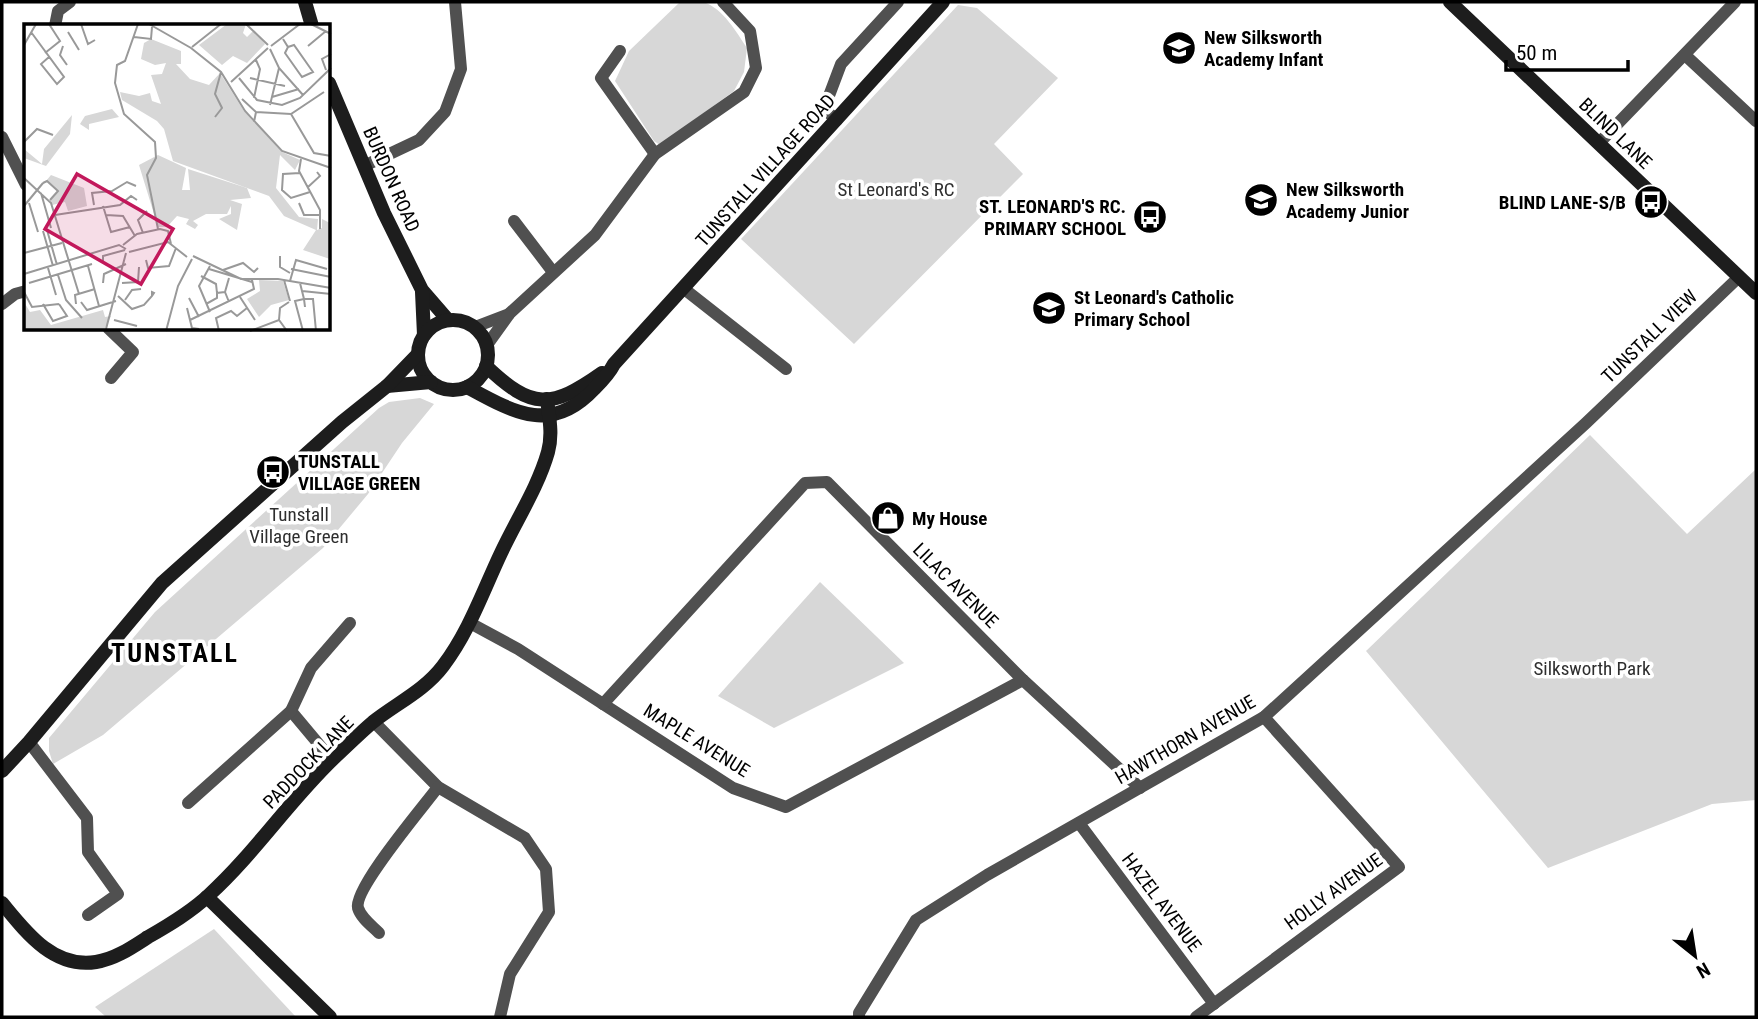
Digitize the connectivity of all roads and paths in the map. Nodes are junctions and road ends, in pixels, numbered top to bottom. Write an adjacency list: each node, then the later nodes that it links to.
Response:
1 (70, 2): 9 (street)
2 (305, 2): 10 (street)
3 (455, 2): 19 (street)
4 (723, 2): 18 (street)
5 (898, 2): 14 (street)
6 (943, 2): 14 (street, TUNSTALL VILLAGE ROAD)
7 (1450, 2): 17 (street, BLIND LANE)
8 (1727, 4): 12 (street)
9 (55, 24)
10 (311, 24)
11 (620, 51): 18 (street)
12 (1685, 55): 15 (street); 17 (street)
13 (331, 92): 19 (street, BURDON ROAD)
14 (837, 120): 24 (street, TUNSTALL VILLAGE ROAD)
15 (1756, 121)
16 (2, 137): 20 (street)
17 (1599, 143): 23 (street, BLIND LANE)
18 (655, 154): 22 (street)
19 (364, 166): 25 (street, BURDON ROAD)
20 (24, 181)
21 (514, 221): 22 (street)
22 (553, 272): 29 (street)
23 (1739, 277): 27 (street, BLIND LANE); 45 (street, TUNSTALL VIEW)
24 (683, 288): 36 (street, TUNSTALL VILLAGE ROAD); 38 (street)
25 (422, 290): 30 (street, BURDON ROAD); 33 (street, BURDON ROAD)
26 (24, 292): 28 (street)
27 (1756, 293)
28 (2, 304)
29 (510, 313): 31 (street); 34 (street)
30 (448, 320): 31 (street); 33 (street)
31 (475, 327): 34 (street)
32 (111, 331): 39 (street)
33 (424, 335): 35 (street)
34 (487, 345): 37 (street)
35 (418, 354): 40 (street); 41 (street)
36 (614, 364): 43 (street, TUNSTALL VILLAGE ROAD); 44 (street, TUNSTALL VILLAGE ROAD)
37 (486, 366): 42 (street); 43 (street)
38 (786, 369)
39 (111, 378)
40 (430, 382): 41 (street); 42 (street)
41 (387, 386): 53 (street)
42 (467, 387): 44 (street, TUNSTALL VILLAGE ROAD)
43 (547, 399): 44 (street, PADDOCK LANE)
44 (549, 415): 47 (street, PADDOCK LANE)
45 (1586, 423): 51 (street, HAWTHORN AVENUE)
46 (350, 623): 50 (street)
47 (470, 623): 49 (street, MAPLE AVENUE); 52 (street, PADDOCK LANE)
48 (1023, 680): 49 (street, MAPLE AVENUE); 49 (street, LILAC AVENUE); 57 (street, LILAC AVENUE)
49 (603, 704)
50 (291, 710): 54 (street); 58 (street)
51 (1264, 717): 57 (street, HAWTHORN AVENUE); 64 (street, HOLLY AVENUE)
52 (374, 722): 54 (street, PADDOCK LANE); 56 (street)
53 (29, 742): 55 (street); 62 (street)
54 (332, 760): 60 (street, PADDOCK LANE)
55 (2, 771)
56 (438, 787): 63 (street); 67 (street)
57 (1140, 788): 59 (street, HAWTHORN AVENUE)
58 (188, 803)
59 (1079, 823): 64 (street, HAZEL AVENUE); 65 (street, HAWTHORN AVENUE)
60 (207, 897): 61 (street, PADDOCK LANE); 66 (street)
61 (2, 903)
62 (88, 915)
63 (379, 933)
64 (1214, 1004): 68 (street, HOLLY AVENUE)
65 (859, 1015)
66 (330, 1017)
67 (500, 1017)
68 (1196, 1017)

